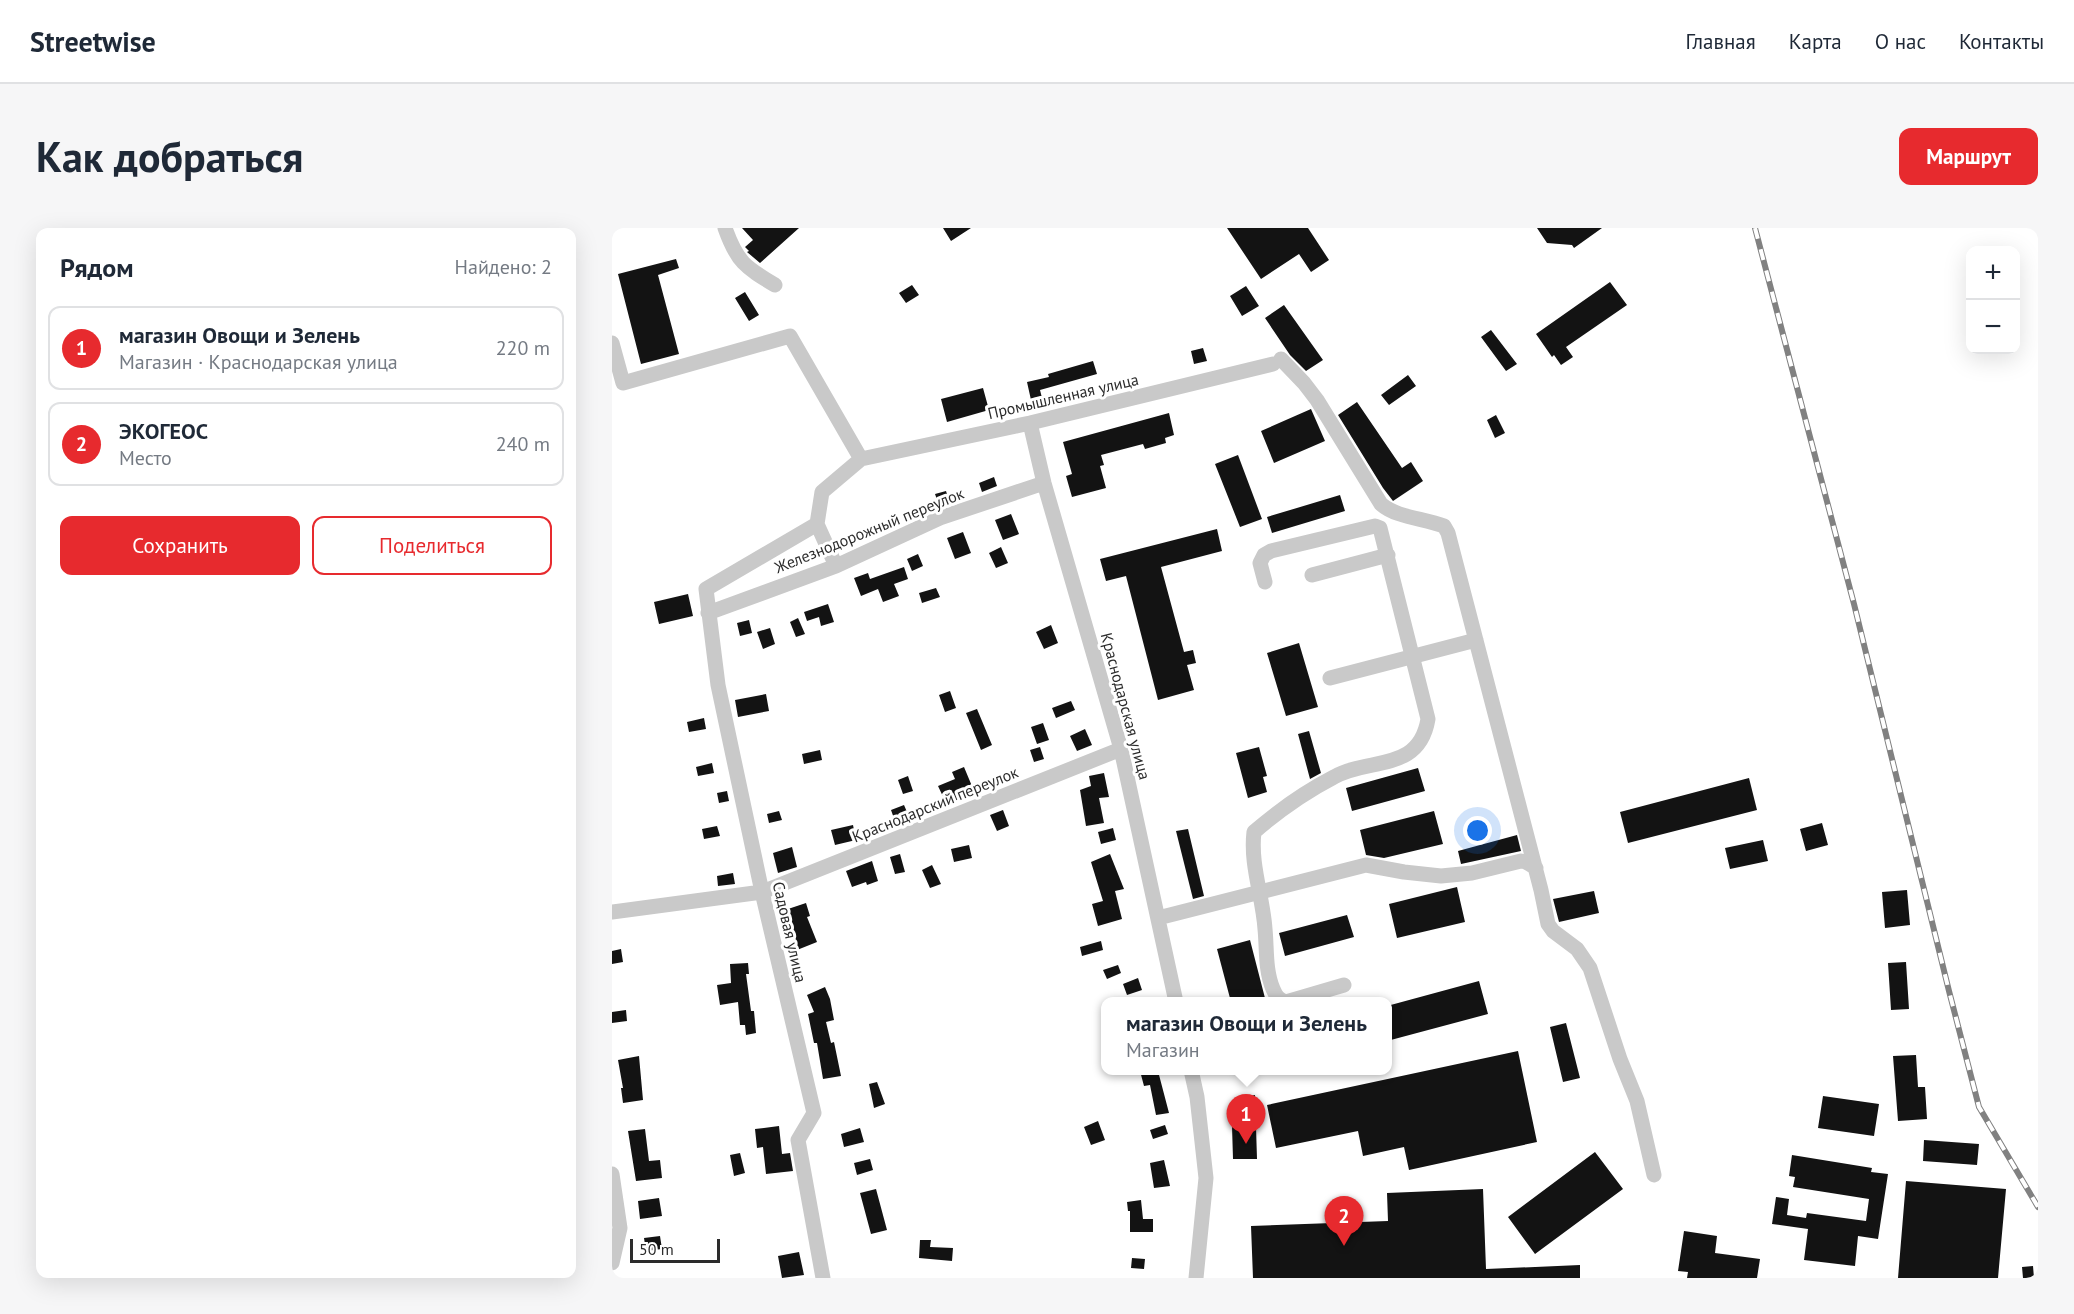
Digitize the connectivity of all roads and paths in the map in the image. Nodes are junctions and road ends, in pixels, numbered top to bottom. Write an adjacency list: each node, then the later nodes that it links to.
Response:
1 (725, 228): 2 (street)
2 (775, 285)
3 (612, 343): 5 (street)
4 (1030, 423): 5 (street, Промышленная улица); 6 (street, Краснодарская улица); 13 (street, Промышленная улица)
5 (861, 459): 7 (street)
6 (1044, 483): 9 (street, Железнодорожный переулок); 16 (street, Краснодарская улица)
7 (817, 524): 9 (street); 12 (street, Садовая улица)
8 (1388, 555): 10 (street); 11 (street); 14 (street)
9 (836, 566): 12 (street, Железнодорожный переулок)
10 (1312, 575)
11 (1265, 582)
12 (708, 613): 18 (street, Садовая улица)
13 (1476, 640): 14 (street); 17 (street)
14 (1412, 657): 15 (street); 19 (street)
15 (1330, 678)
16 (1121, 749): 18 (street, Краснодарский переулок); 21 (street, Краснодарская улица)
17 (1536, 868): 19 (street); 28 (street)
18 (762, 892): 20 (street, Краснодарский переулок); 30 (street, Садовая улица)
19 (1259, 892): 21 (street); 24 (street)
20 (612, 912)
21 (1158, 918): 23 (street, Краснодарская улица)
22 (1344, 985): 25 (street)
23 (1175, 997)
24 (1276, 997)
25 (1303, 997)
26 (1192, 1075): 31 (street)
27 (612, 1174): 29 (street)
28 (1654, 1175)
29 (612, 1263)
30 (823, 1278)
31 (1196, 1278)

